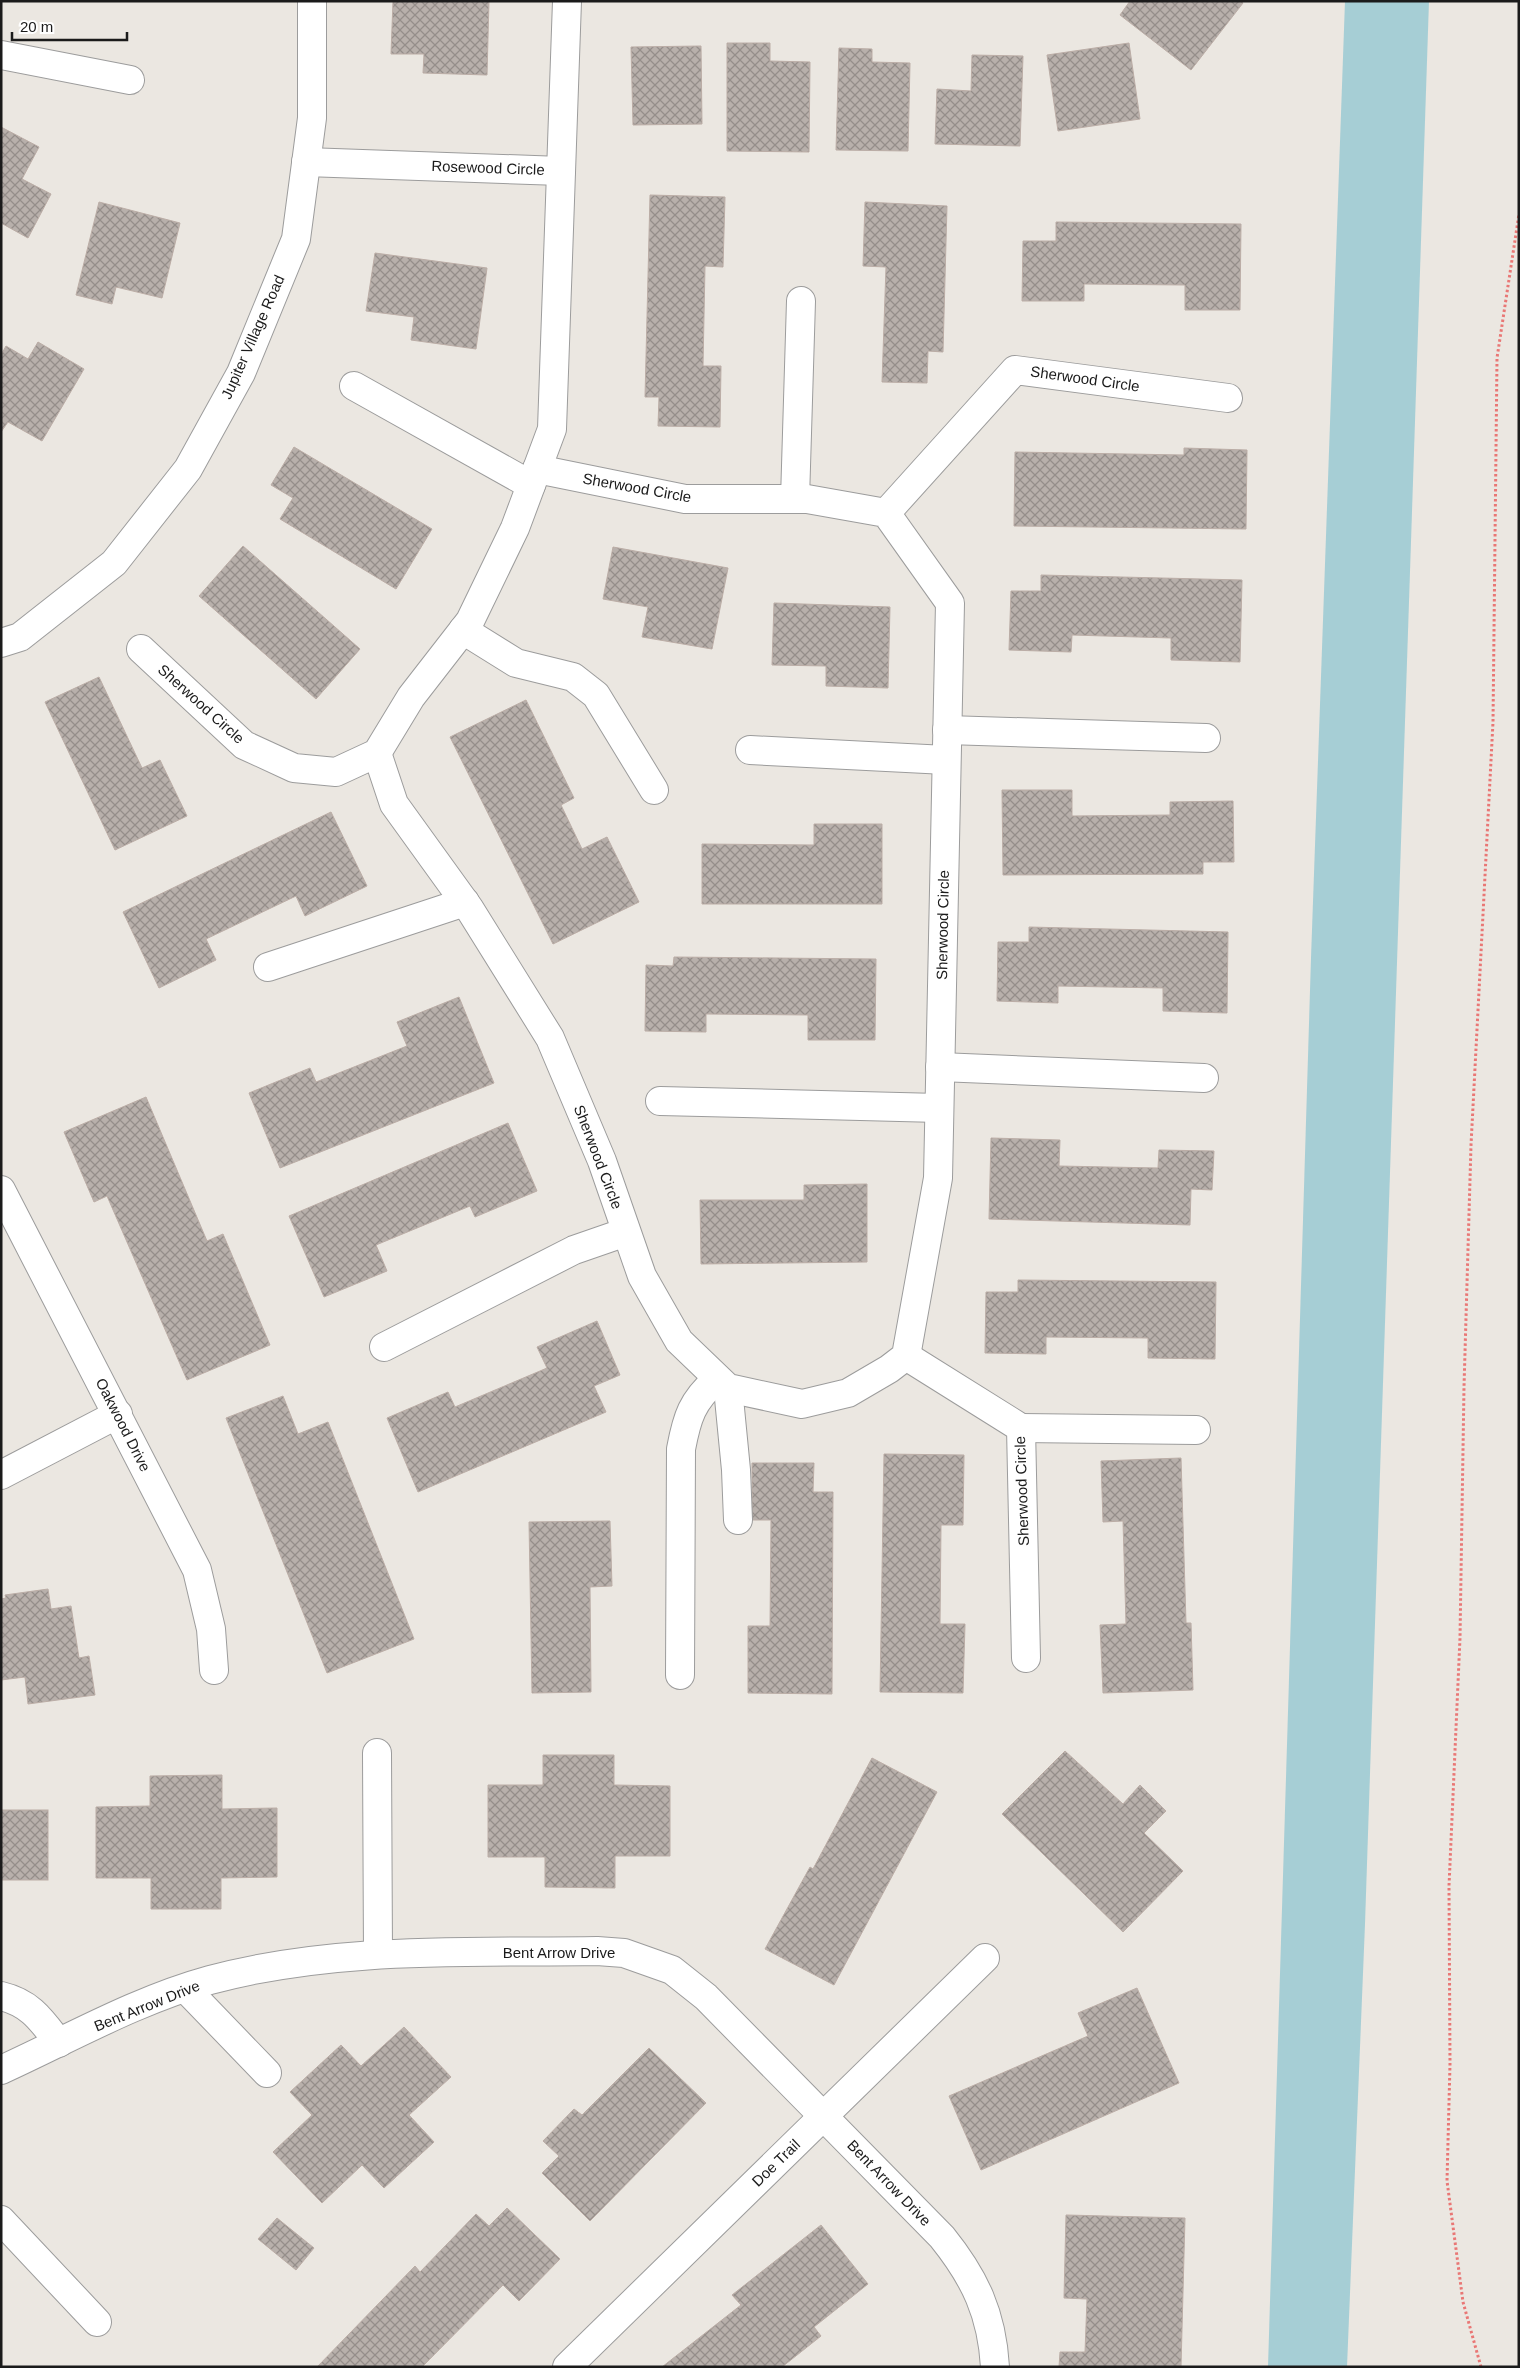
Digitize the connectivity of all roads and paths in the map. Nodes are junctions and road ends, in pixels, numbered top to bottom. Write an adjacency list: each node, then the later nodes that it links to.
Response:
1 (312, 1): 5 (street, Jupiter Village Road)
2 (567, 1): 6 (street, Rosewood Circle)
3 (1, 54): 4 (street)
4 (130, 80)
5 (306, 162): 6 (street, Rosewood Circle); 15 (street, Jupiter Village Road)
6 (560, 170): 11 (street)
7 (1519, 214): 55 (path)
8 (801, 301): 12 (street)
9 (354, 386): 11 (street, Sherwood Circle)
10 (1228, 398): 13 (street, Sherwood Circle)
11 (534, 477): 12 (street, Sherwood Circle); 14 (street)
12 (795, 499): 13 (street, Sherwood Circle)
13 (886, 513): 17 (street, Sherwood Circle)
14 (463, 630): 20 (street); 22 (street)
15 (1, 643)
16 (141, 649): 20 (street, Sherwood Circle)
17 (947, 730): 18 (street); 21 (street, Sherwood Circle)
18 (1206, 738)
19 (750, 750): 21 (street)
20 (377, 754): 23 (street, Sherwood Circle)
21 (946, 760): 25 (street, Sherwood Circle)
22 (654, 790)
23 (465, 902): 24 (street); 30 (street, Sherwood Circle)
24 (268, 967)
25 (940, 1067): 26 (street); 28 (street, Sherwood Circle)
26 (1204, 1078)
27 (660, 1101): 28 (street)
28 (939, 1108): 32 (street, Sherwood Circle)
29 (1, 1190): 34 (street, Oakwood Drive)
30 (626, 1232): 31 (street); 33 (street, Sherwood Circle)
31 (384, 1347)
32 (906, 1356): 33 (street); 35 (street, Sherwood Circle)
33 (722, 1383): 38 (street); 41 (street)
34 (118, 1414): 37 (street); 40 (street, Oakwood Drive)
35 (1021, 1428): 36 (street); 39 (street, Sherwood Circle)
36 (1196, 1430)
37 (1, 1475)
38 (738, 1520)
39 (1026, 1658)
40 (214, 1670)
41 (680, 1675)
42 (377, 1753): 43 (street)
43 (378, 1954): 45 (street, Bent Arrow Drive); 50 (street, Bent Arrow Drive)
44 (985, 1958): 50 (street, Doe Trail)
45 (186, 1989): 47 (street, Bent Arrow Drive); 49 (street)
46 (1, 1996): 47 (street)
47 (59, 2043): 48 (street, Bent Arrow Drive)
48 (1, 2070)
49 (268, 2073)
50 (824, 2116): 53 (street, Doe Trail); 54 (street, Bent Arrow Drive)
51 (1, 2220): 52 (street)
52 (98, 2322)
53 (567, 2367)
54 (995, 2367)
55 (1481, 2367)

